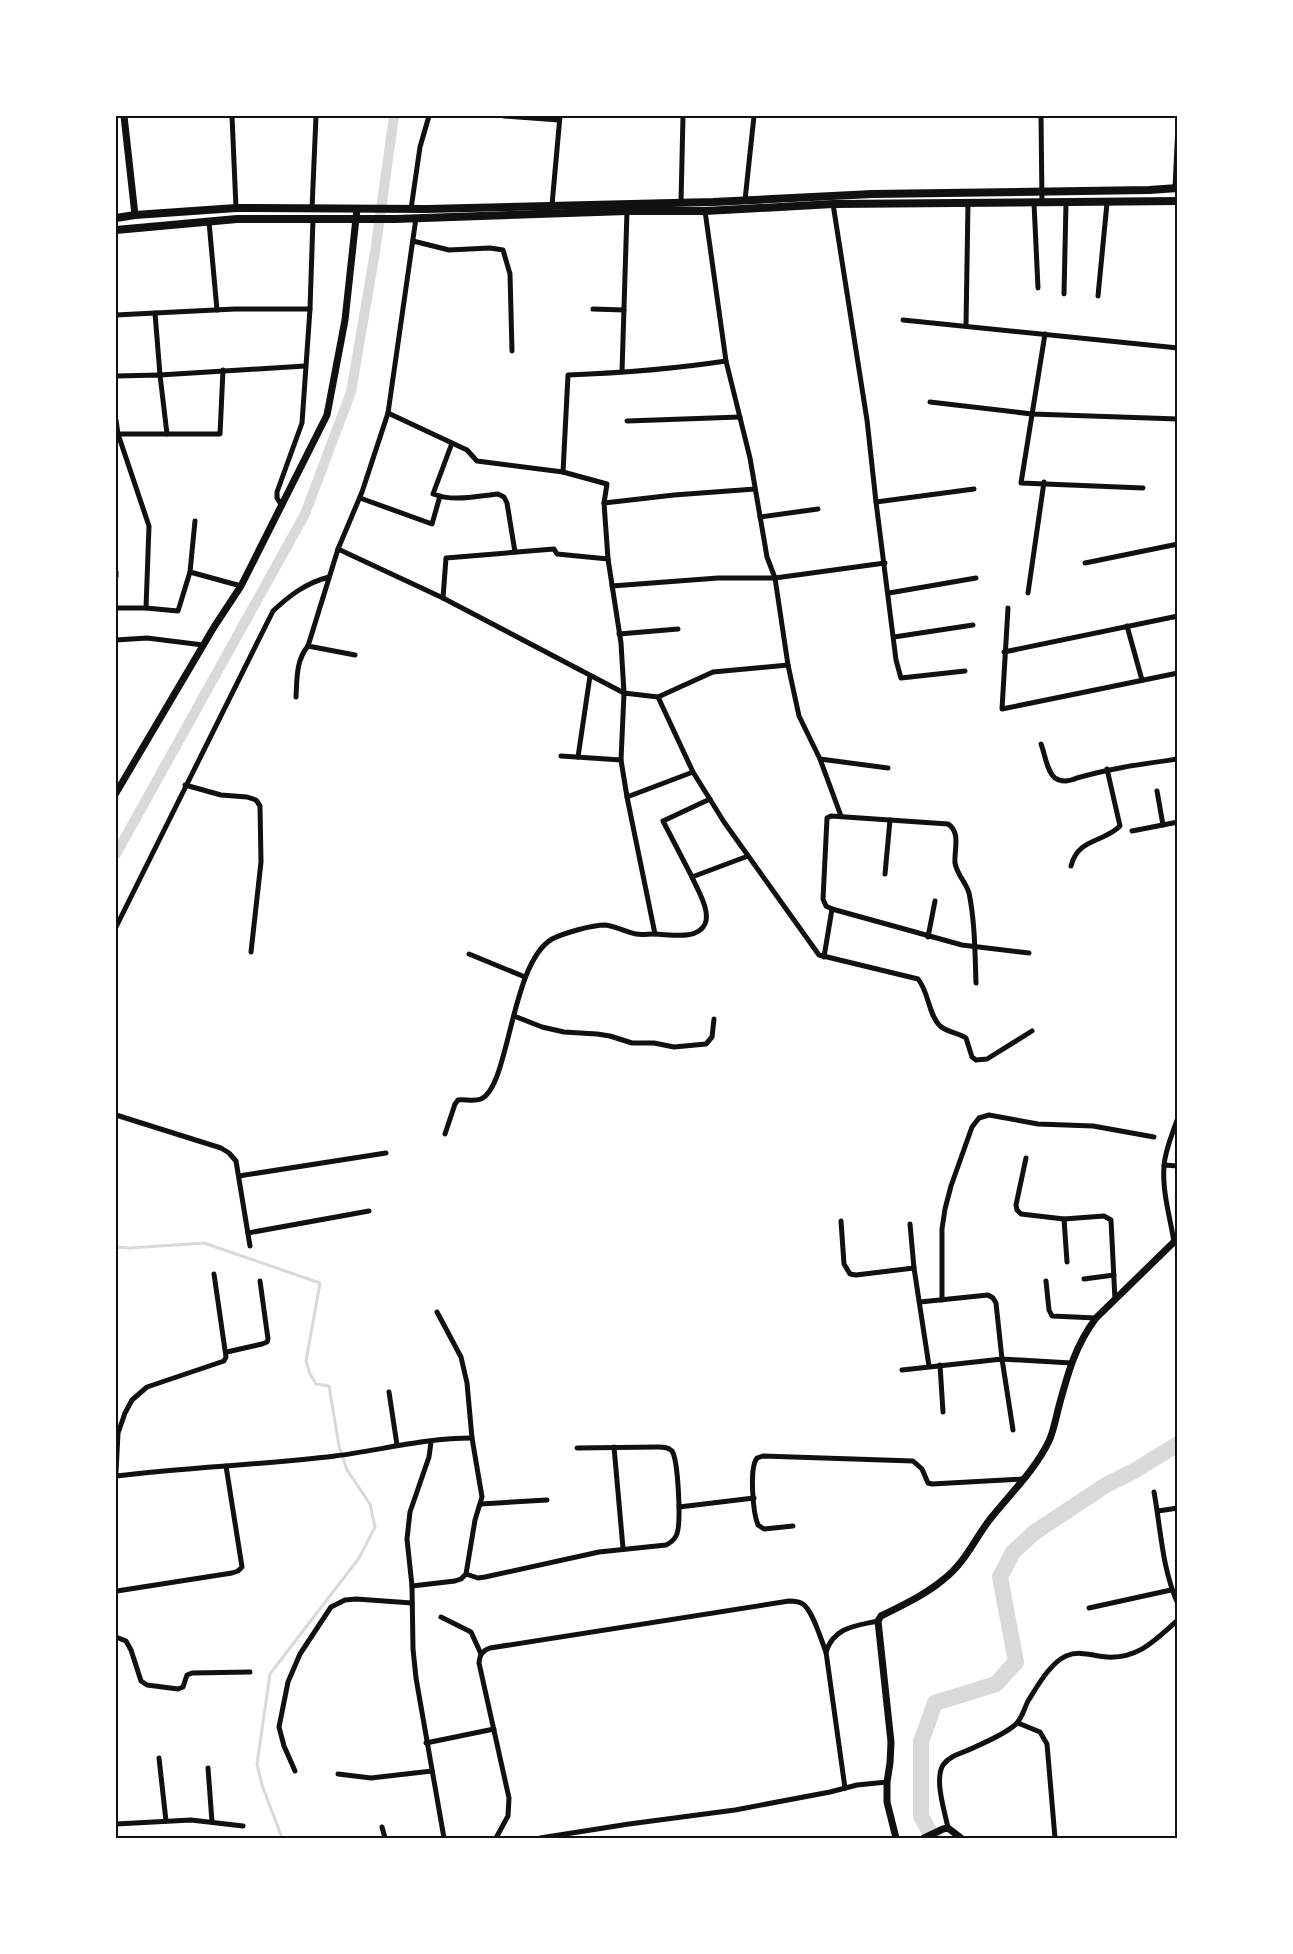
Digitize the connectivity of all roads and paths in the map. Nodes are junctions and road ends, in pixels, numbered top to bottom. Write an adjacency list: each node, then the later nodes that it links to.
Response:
1 (124, 116): 30 (street)
2 (232, 116): 23 (street)
3 (316, 116): 24 (street)
4 (429, 116): 26 (street)
5 (504, 116): 9 (street)
6 (683, 116): 15 (street)
7 (754, 116): 13 (street)
8 (1041, 116): 12 (street)
9 (560, 118): 22 (street)
10 (1178, 125): 11 (street)
11 (1176, 188): 12 (main road)
12 (1041, 192): 13 (main road); 18 (street)
13 (746, 200): 16 (main road)
14 (1178, 201): 20 (main road)
15 (681, 202): 16 (main road); 22 (main road)
16 (691, 202): 28 (main road)
17 (968, 203): 18 (main road); 21 (main road); 48 (street)
18 (1038, 203): 19 (main road); 38 (street)
19 (1066, 203): 20 (main road); 39 (street)
20 (1107, 203): 40 (street)
21 (833, 204): 29 (main road); 75 (street)
22 (552, 205): 26 (main road)
23 (236, 208): 24 (main road); 30 (main road)
24 (312, 209): 25 (main road)
25 (357, 209): 26 (main road); 34 (street)
26 (411, 209)
27 (627, 211): 28 (main road); 32 (main road); 44 (street)
28 (693, 211): 29 (main road)
29 (705, 211): 52 (street)
30 (135, 215): 31 (main road)
31 (116, 218)
32 (416, 218): 34 (main road); 37 (street)
33 (313, 219): 34 (main road); 35 (main road); 41 (street)
34 (357, 219): 77 (street)
35 (209, 222): 36 (main road); 43 (street)
36 (116, 230)
37 (413, 241): 51 (street); 59 (street)
38 (1038, 288)
39 (1064, 294)
40 (1098, 296)
41 (310, 309): 43 (street); 53 (street)
42 (593, 309): 44 (street)
43 (217, 310): 45 (street)
44 (624, 310): 55 (street)
45 (155, 313): 46 (street); 56 (street)
46 (116, 315)
47 (903, 320): 48 (street)
48 (966, 326): 49 (street)
49 (1045, 334): 50 (street); 60 (street)
50 (1178, 348)
51 (512, 351)
52 (726, 361): 55 (street); 61 (street)
53 (305, 366): 54 (street); 77 (street)
54 (222, 370): 56 (street); 66 (street)
55 (622, 372): 68 (street)
56 (160, 375): 57 (street); 66 (street)
57 (116, 376)
58 (930, 402): 60 (street)
59 (388, 413): 67 (street); 74 (street)
60 (1032, 414): 62 (street); 69 (street)
61 (740, 417): 64 (street); 71 (street)
62 (1178, 419)
63 (116, 420): 65 (street)
64 (627, 421)
65 (118, 434): 66 (street); 97 (street)
66 (167, 434)
67 (452, 443): 68 (street); 73 (street)
68 (563, 472): 76 (street)
69 (1044, 483): 70 (street); 94 (street)
70 (1143, 488)
71 (755, 489): 76 (street); 79 (street)
72 (974, 489): 75 (street)
73 (440, 496): 74 (street); 83 (street)
74 (360, 498): 82 (street)
75 (876, 502): 85 (street)
76 (604, 503): 84 (street)
77 (282, 506): 91 (street)
78 (818, 509): 79 (street)
79 (760, 517): 89 (street)
80 (195, 521): 87 (street)
81 (1178, 544): 86 (street)
82 (338, 549): 88 (street); 95 (street)
83 (514, 552): 84 (street); 95 (street)
84 (608, 559): 92 (street)
85 (885, 563): 89 (street); 93 (street)
86 (1085, 563)
87 (190, 572): 91 (street); 97 (street)
88 (329, 577): 107 (street); 128 (street)
89 (775, 578): 92 (street); 110 (street)
90 (976, 578): 93 (street)
91 (241, 586): 106 (street)
92 (612, 586): 103 (street)
93 (889, 593): 104 (street)
94 (1028, 593)
95 (443, 598): 113 (street)
96 (116, 608): 97 (street)
97 (146, 608)
98 (1008, 608): 108 (street)
99 (1178, 616): 101 (street)
100 (973, 625): 104 (street)
101 (1127, 626): 108 (street); 114 (street)
102 (678, 629): 103 (street)
103 (619, 634): 116 (street)
104 (894, 637): 111 (street)
105 (116, 640): 106 (street)
106 (203, 645): 130 (street)
107 (308, 646): 109 (street); 117 (street)
108 (1004, 651): 114 (street)
109 (355, 655)
110 (788, 665): 118 (street); 122 (street)
111 (965, 671)
112 (1174, 674): 114 (street); 115 (street)
113 (590, 676): 116 (street); 121 (street)
114 (1142, 680)
115 (1178, 680)
116 (624, 693): 118 (street); 124 (street)
117 (296, 697)
118 (658, 697): 127 (street)
119 (1041, 744): 126 (street)
120 (561, 756): 121 (street)
121 (578, 757): 124 (street)
122 (820, 759): 125 (street); 133 (street)
123 (1178, 759): 126 (street)
124 (621, 760): 131 (street)
125 (888, 768)
126 (1107, 769): 139 (street)
127 (693, 772): 131 (street); 132 (street)
128 (185, 785): 144 (street); 148 (street)
129 (1157, 791): 136 (street)
130 (116, 793)
131 (627, 796): 145 (street)
132 (710, 799): 138 (street); 141 (street)
133 (841, 816): 134 (street); 143 (street)
134 (890, 820): 140 (street); 147 (street)
135 (1178, 822): 136 (street)
136 (1164, 825): 137 (street)
137 (1132, 831)
138 (748, 856): 141 (street); 151 (street)
139 (1071, 866)
140 (885, 874)
141 (692, 877): 145 (street)
142 (935, 901): 146 (street)
143 (832, 909): 146 (street); 151 (street)
144 (116, 927)
145 (655, 934): 152 (street)
146 (928, 937): 147 (street)
147 (975, 946): 149 (street); 153 (street)
148 (251, 952)
149 (1029, 953)
150 (469, 954): 152 (street)
151 (824, 957): 156 (street)
152 (525, 977): 154 (street)
153 (976, 983)
154 (514, 1016): 155 (street); 159 (street)
155 (714, 1019)
156 (1032, 1031)
157 (116, 1115): 165 (street)
158 (1178, 1120): 163 (street)
159 (445, 1134)
160 (1154, 1137): 180 (street)
161 (386, 1153): 165 (street)
162 (1026, 1158): 167 (street)
163 (1164, 1165): 164 (street); 171 (street)
164 (1178, 1166)
165 (239, 1176): 170 (street)
166 (369, 1211): 170 (street)
167 (1064, 1219): 173 (street); 176 (street)
168 (841, 1221): 174 (street)
169 (910, 1224): 174 (street)
170 (248, 1233): 172 (street)
171 (1176, 1240): 181 (street)
172 (250, 1246)
173 (1067, 1262)
174 (914, 1268): 182 (street)
175 (214, 1274): 185 (street)
176 (1114, 1275): 177 (street); 181 (street)
177 (1084, 1279)
178 (260, 1281): 185 (street)
179 (1046, 1281): 184 (street)
180 (942, 1300): 182 (street); 186 (street)
181 (1115, 1301): 184 (street)
182 (920, 1302): 189 (street)
183 (437, 1312): 194 (street)
184 (1096, 1318): 187 (street)
185 (227, 1352): 200 (street)
186 (1002, 1359): 187 (street); 188 (street); 193 (street)
187 (1071, 1363): 201 (street)
188 (940, 1365): 189 (street); 192 (street)
189 (929, 1366): 190 (street)
190 (902, 1370)
191 (389, 1392): 196 (street)
192 (943, 1413)
193 (1013, 1430)
194 (472, 1438): 195 (street); 205 (street)
195 (431, 1442): 196 (street); 212 (street)
196 (397, 1445): 199 (street)
197 (614, 1447): 198 (street); 206 (street); 210 (street)
198 (577, 1448)
199 (226, 1466): 200 (street); 214 (street)
200 (116, 1474)
201 (1023, 1479): 203 (street); 220 (street)
202 (1154, 1492): 208 (street)
203 (754, 1498): 206 (street); 209 (street)
204 (547, 1500): 205 (street)
205 (481, 1504): 211 (street)
206 (680, 1507): 210 (street)
207 (1178, 1508): 208 (street)
208 (1158, 1511): 213 (street)
209 (793, 1526)
210 (623, 1548): 211 (street)
211 (466, 1574): 212 (street)
212 (412, 1586): 215 (street)
213 (1171, 1590): 216 (street); 217 (street)
214 (117, 1591)
215 (412, 1603): 227 (street); 230 (street)
216 (1178, 1604)
217 (1089, 1608)
218 (441, 1617): 223 (street)
219 (1178, 1620): 225 (street)
220 (878, 1621): 222 (street); 233 (street)
221 (116, 1637): 224 (street)
222 (826, 1652): 223 (street); 234 (street)
223 (481, 1654): 226 (street)
224 (250, 1672)
225 (1018, 1723): 240 (street); 248 (street)
226 (494, 1729): 227 (street); 243 (street)
227 (426, 1743): 231 (street)
228 (159, 1758): 235 (street)
229 (208, 1768): 236 (street)
230 (295, 1771)
231 (432, 1771): 232 (street); 242 (street)
232 (338, 1774)
233 (887, 1782): 234 (street); 245 (street)
234 (845, 1788): 244 (street)
235 (166, 1821): 236 (street); 237 (street)
236 (212, 1822): 238 (street)
237 (116, 1824)
238 (243, 1826)
239 (382, 1827): 241 (street)
240 (946, 1828): 246 (street); 247 (street)
241 (385, 1839)
242 (444, 1839)
243 (496, 1839)
244 (540, 1839)
245 (896, 1839)
246 (924, 1839)
247 (961, 1839)
248 (1055, 1839)

